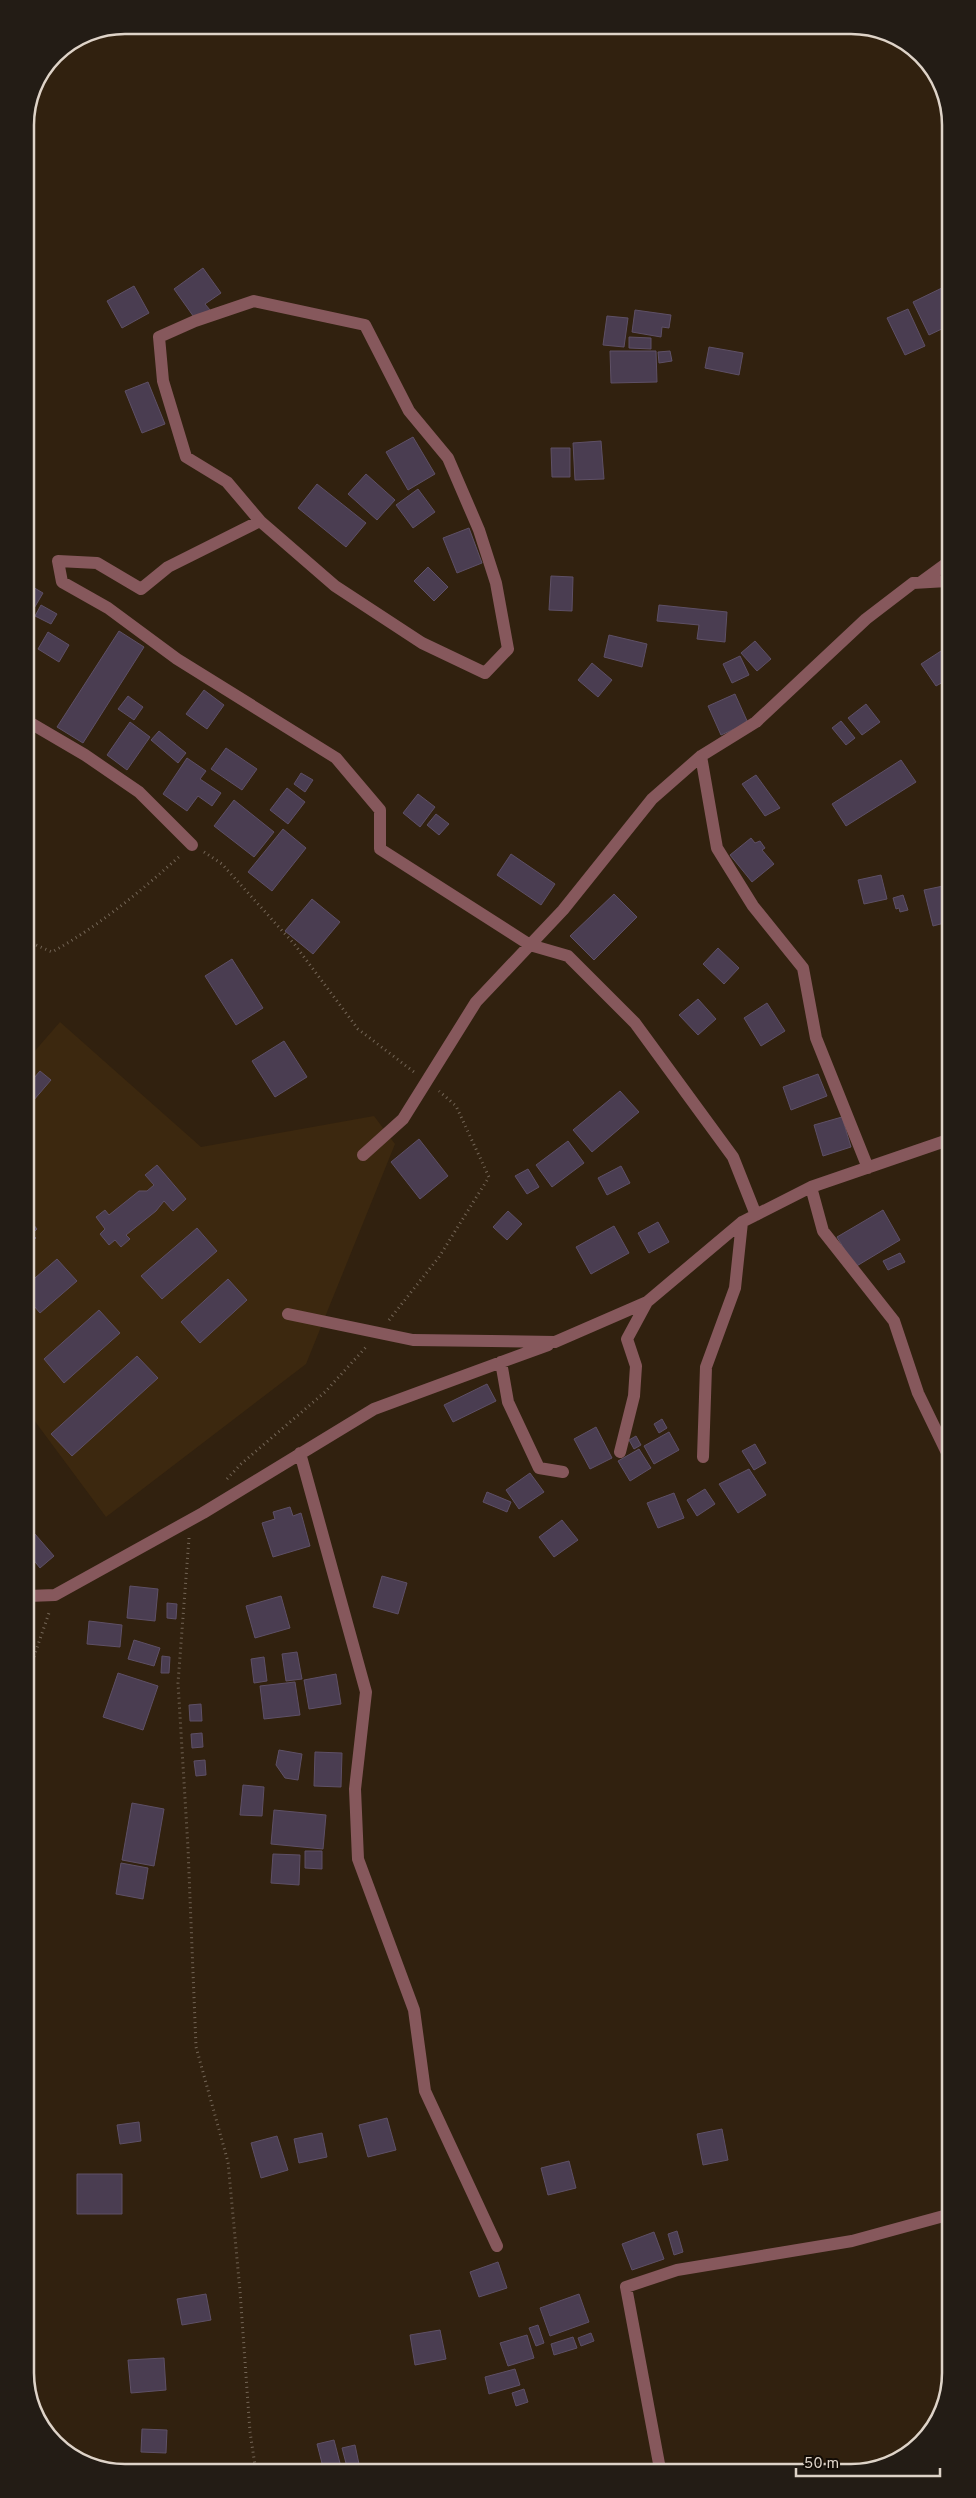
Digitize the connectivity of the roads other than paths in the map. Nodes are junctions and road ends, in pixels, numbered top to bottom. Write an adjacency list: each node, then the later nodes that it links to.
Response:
1 (260, 521): 1 (street); 8 (street)
2 (942, 567): 4 (street)
3 (942, 581): 4 (street)
4 (921, 582): 6 (street)
5 (34, 726): 7 (street)
6 (701, 756): 8 (street); 11 (street)
7 (192, 845)
8 (530, 945): 10 (street); 13 (street)
9 (942, 1142): 11 (street)
10 (363, 1155)
11 (868, 1168): 12 (street)
12 (811, 1187): 13 (street); 19 (street)
13 (756, 1214): 14 (street)
14 (742, 1222): 15 (street); 22 (street)
15 (647, 1302): 17 (street); 20 (street)
16 (288, 1314): 17 (street)
17 (555, 1342): 18 (street)
18 (502, 1362): 21 (street); 23 (street)
19 (942, 1443)
20 (620, 1452)
21 (300, 1454): 24 (street); 26 (street)
22 (703, 1457)
23 (563, 1472)
24 (34, 1596)
25 (942, 2216): 27 (street)
26 (498, 2246)
27 (659, 2464)

